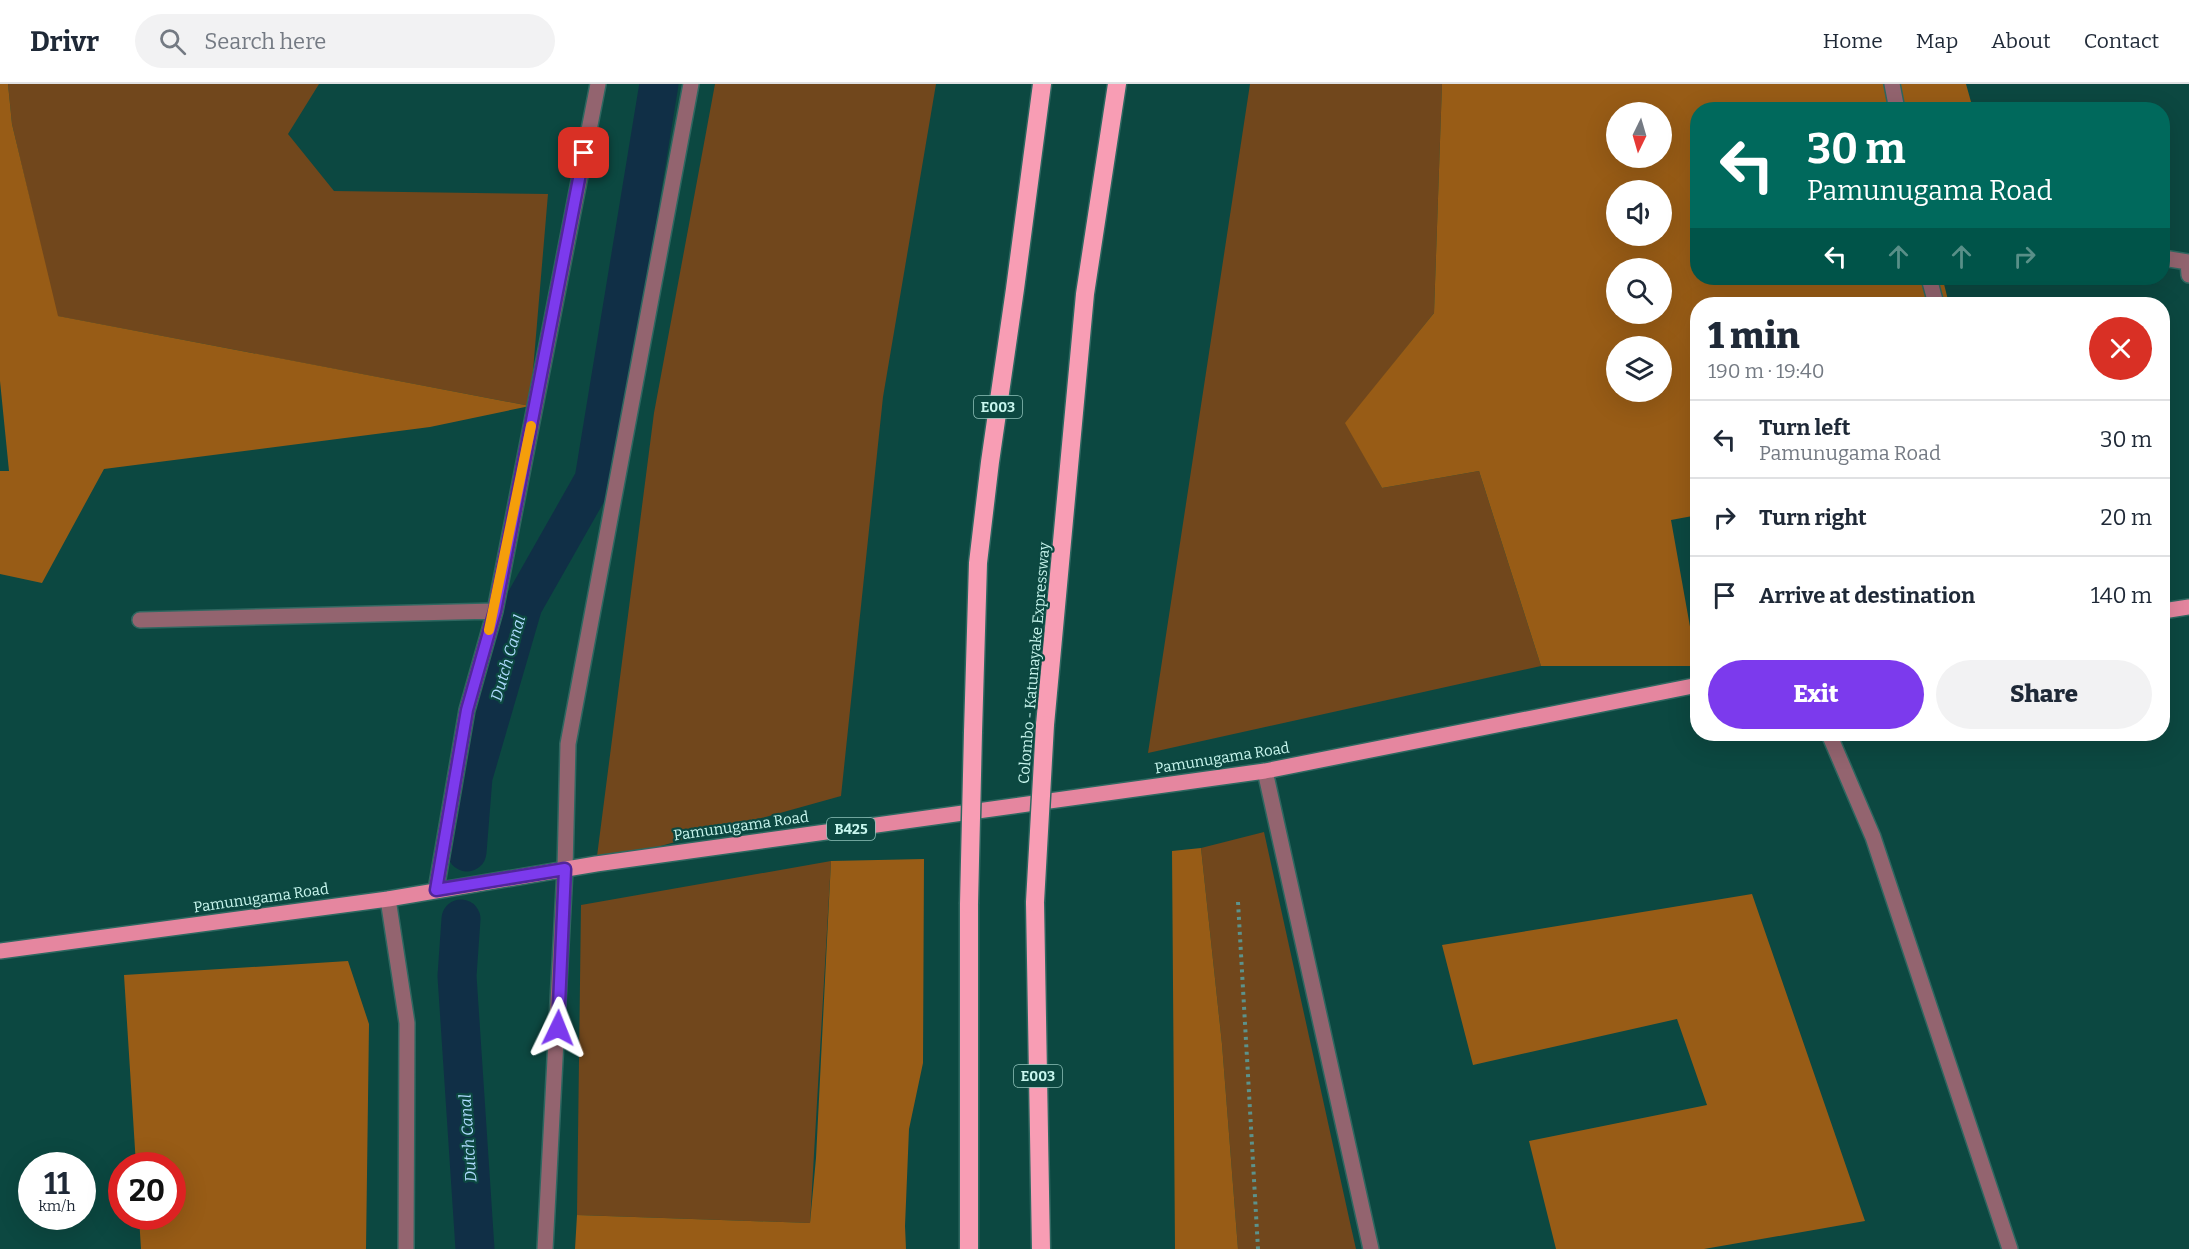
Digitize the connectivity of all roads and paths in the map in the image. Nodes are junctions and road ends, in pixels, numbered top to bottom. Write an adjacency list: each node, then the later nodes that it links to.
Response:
1 (598, 84): 11 (street)
2 (691, 84): 16 (street)
3 (1042, 84): 23 (highway, E003, bridge)
4 (1117, 84): 24 (highway, Colombo - Katunayake Expressway / E003, bridge)
5 (1892, 84): 6 (street)
6 (1895, 102)
7 (2170, 259): 8 (street)
8 (2189, 275)
9 (2189, 607): 10 (main road)
10 (2170, 610)
11 (495, 611): 12 (street); 17 (street)
12 (140, 620)
13 (1690, 688): 15 (main road, Pamunugama Road / B425)
14 (1832, 741): 27 (street)
15 (1265, 771): 16 (main road, Pamunugama Road / B425); 26 (street)
16 (565, 869): 17 (main road, Pamunugama Road / B425); 22 (street)
17 (436, 890): 18 (main road, Pamunugama Road / B425)
18 (388, 899): 20 (main road, Pamunugama Road / B425); 21 (street)
19 (1238, 902): 25 (path)
20 (0, 951)
21 (406, 1249)
22 (545, 1249)
23 (969, 1249)
24 (1041, 1249)
25 (1258, 1249)
26 (1371, 1249)
27 (2010, 1249)

